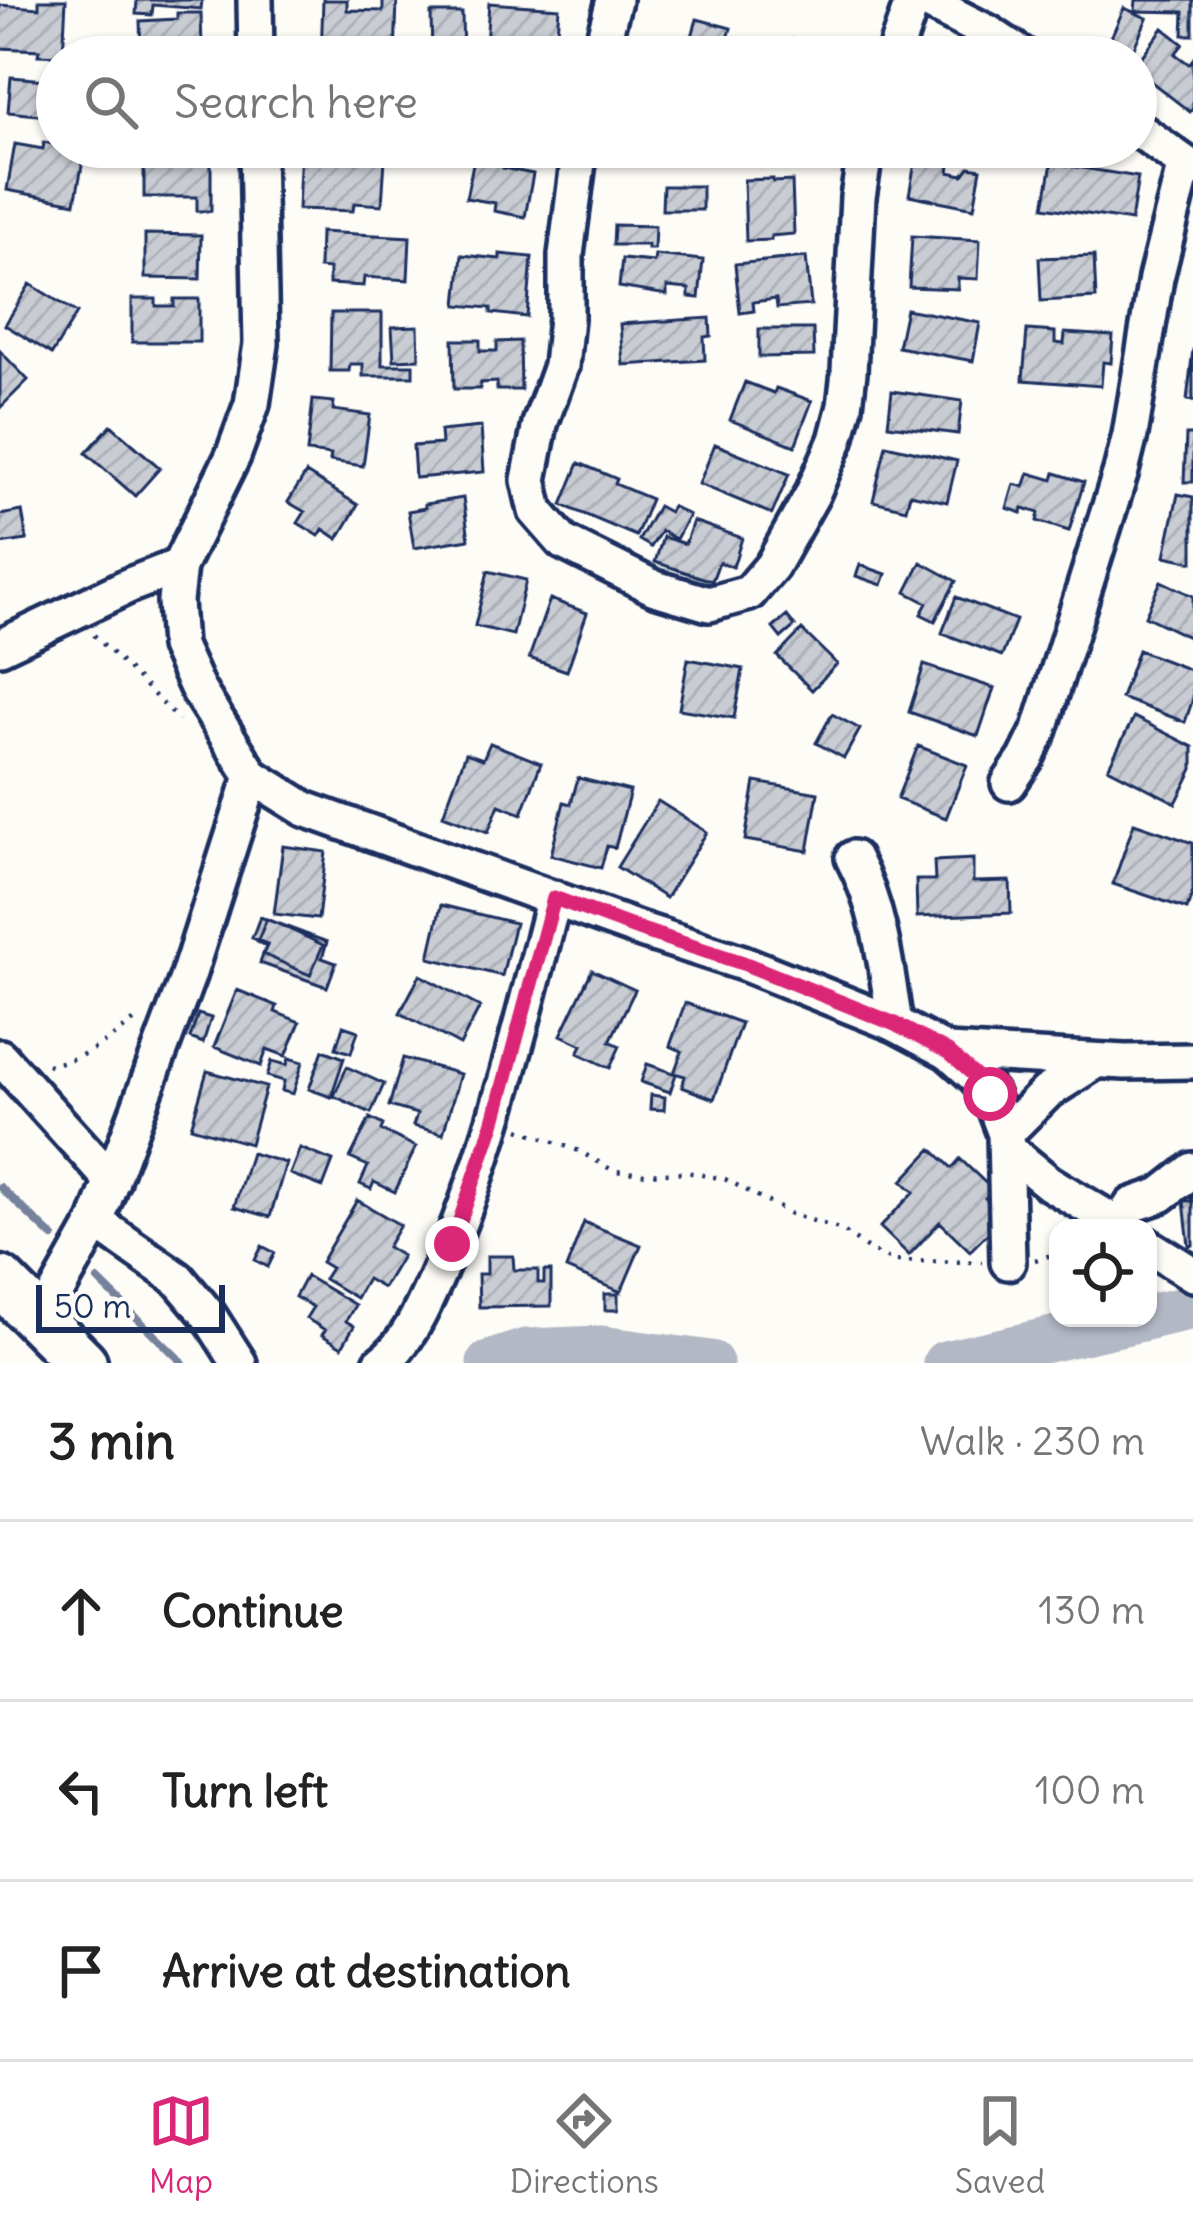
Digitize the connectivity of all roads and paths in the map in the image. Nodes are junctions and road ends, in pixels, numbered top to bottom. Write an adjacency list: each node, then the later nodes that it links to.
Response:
1 (255, 0): 5 (street)
2 (614, 0): 6 (street)
3 (913, 0): 7 (street)
4 (925, 0): 8 (street)
5 (256, 36)
6 (605, 36)
7 (900, 36)
8 (992, 36)
9 (1157, 143): 10 (street)
10 (1189, 166): 19 (street)
11 (257, 168): 14 (street)
12 (577, 168): 13 (street)
13 (863, 168)
14 (179, 566): 15 (street); 18 (street)
15 (71, 613): 16 (street); 17 (path)
16 (0, 646)
17 (187, 727)
18 (252, 776): 21 (street); 31 (street)
19 (1009, 783)
20 (854, 858): 23 (street)
21 (554, 898): 23 (street); 28 (street)
22 (141, 1015): 27 (path)
23 (895, 1024): 24 (street)
24 (948, 1052): 25 (street); 29 (street)
25 (1096, 1060): 26 (street); 29 (street)
26 (1193, 1061)
27 (6, 1064): 31 (street)
28 (494, 1121): 37 (path); 43 (street)
29 (1005, 1141): 32 (street); 37 (street)
30 (1193, 1170): 33 (street)
31 (112, 1180): 34 (street)
32 (1110, 1219)
33 (1125, 1219)
34 (96, 1222): 40 (street); 42 (street)
35 (1157, 1252): 38 (street)
36 (1049, 1257): 37 (path)
37 (1008, 1262)
38 (1193, 1274)
39 (0, 1281): 40 (highway)
40 (40, 1322): 41 (highway)
41 (82, 1363)
42 (239, 1363)
43 (381, 1363)

